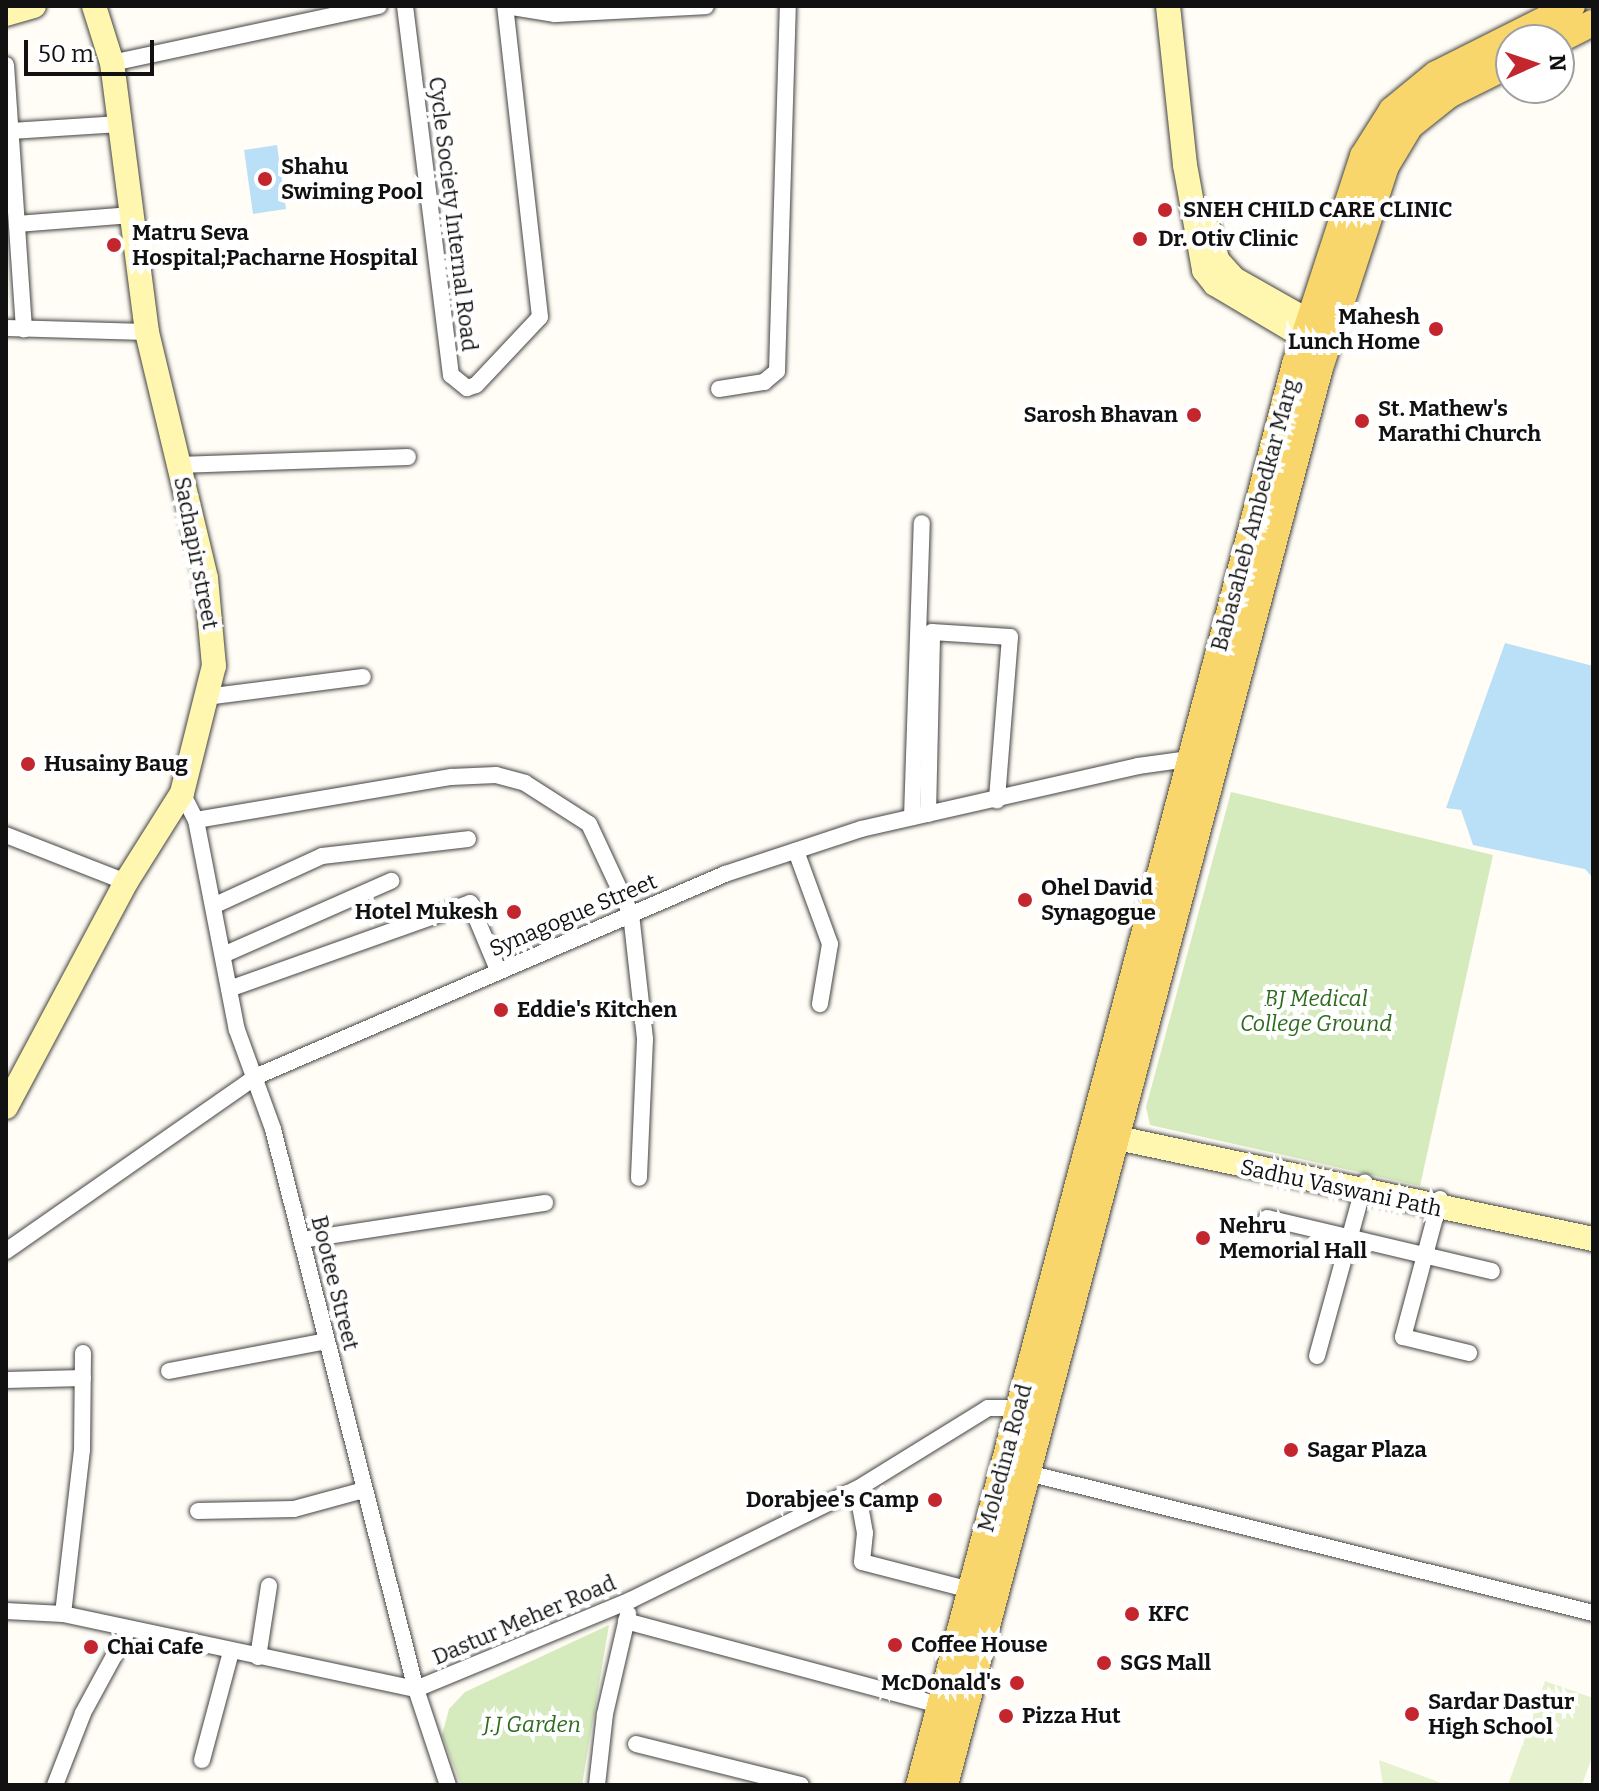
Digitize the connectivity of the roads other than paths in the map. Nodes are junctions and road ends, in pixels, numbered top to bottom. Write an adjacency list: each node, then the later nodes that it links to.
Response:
1 (34, 6): 12 (main road)
2 (94, 6): 15 (main road, Sachapir street)
3 (379, 6): 11 (street)
4 (405, 6): 5 (street, Cycle Society Internal Road)
5 (506, 6): 6 (street)
6 (706, 6)
7 (788, 6): 26 (street)
8 (1168, 6): 25 (main road)
9 (1183, 6): 25 (main road)
10 (1572, 6): 25 (main road, Babasaheb Ambedkar Marg)
11 (336, 10): 15 (street)
12 (6, 14)
13 (1593, 23): 14 (main road)
14 (1575, 32)
15 (112, 63): 18 (main road, Sachapir street)
16 (6, 65): 19 (street)
17 (1495, 72): 25 (main road, Babasaheb Ambedkar Marg)
18 (120, 124): 19 (street); 20 (main road, Sachapir street)
19 (11, 131): 21 (street)
20 (132, 215): 21 (street); 24 (main road, Sachapir street)
21 (17, 224): 23 (street)
22 (6, 328): 23 (street)
23 (24, 329): 24 (street)
24 (147, 332): 28 (main road, Sachapir street)
25 (1318, 336): 32 (main road, Babasaheb Ambedkar Marg)
26 (719, 389)
27 (408, 457): 28 (street)
28 (179, 465): 31 (main road, Sachapir street)
29 (922, 523): 35 (street)
30 (363, 677): 31 (street)
31 (206, 697): 33 (main road, Sachapir street)
32 (1202, 760): 34 (street, Synagogue Street); 50 (main road, Babasaheb Ambedkar Marg)
33 (182, 793): 36 (street, Bootee Street); 41 (main road, Sachapir street)
34 (997, 800): 35 (street, Synagogue Street); 35 (street)
35 (920, 815): 39 (street, Synagogue Street)
36 (196, 820): 42 (street, Bootee Street); 43 (street)
37 (6, 835): 41 (street)
38 (468, 839): 42 (street)
39 (796, 851): 43 (street, Synagogue Street); 47 (street)
40 (391, 881): 44 (street)
41 (126, 882): 49 (main road, Sachapir street)
42 (213, 906): 44 (street, Bootee Street)
43 (631, 914): 45 (street, Synagogue Street); 51 (street)
44 (223, 955): 46 (street, Bootee Street)
45 (498, 970): 46 (street); 48 (street, Synagogue Street)
46 (229, 989): 48 (street, Bootee Street)
47 (820, 1004)
48 (255, 1077): 59 (street, Bootee Street); 60 (street, Synagogue Street)
49 (6, 1107)
50 (1104, 1128): 52 (main road, Sadhu Vaswani Path); 70 (main road, Moledina Road); 71 (main road, Moledina Road)
51 (639, 1178)
52 (1363, 1187): 54 (main road, Sadhu Vaswani Path); 57 (street)
53 (545, 1203): 59 (street)
54 (1439, 1203): 56 (main road, Sadhu Vaswani Path); 58 (main road, Sadhu Vaswani Path); 61 (street)
55 (1267, 1218): 57 (street)
56 (1593, 1228)
57 (1349, 1237): 61 (street); 66 (street)
58 (1593, 1239)
59 (302, 1240): 63 (street, Bootee Street)
60 (6, 1251)
61 (1425, 1255): 62 (street); 65 (street)
62 (1492, 1271)
63 (326, 1341): 67 (street); 73 (street, Bootee Street)
64 (83, 1353): 68 (street)
65 (1469, 1353)
66 (1317, 1356)
67 (169, 1371)
68 (83, 1378): 69 (street); 80 (street)
69 (6, 1380)
70 (1018, 1408): 71 (main road, Moledina Road); 72 (street, Dastur Meher Road)
71 (1014, 1470): 76 (main road, Moledina Road); 79 (street); 95 (main road, Moledina Road)
72 (857, 1489): 76 (street); 77 (street, Dastur Meher Road)
73 (364, 1490): 74 (street); 85 (street, Bootee Street)
74 (198, 1511)
75 (269, 1586): 84 (street)
76 (970, 1590): 86 (main road, Moledina Road)
77 (631, 1600): 81 (street); 85 (street, Dastur Meher Road)
78 (6, 1611): 80 (street, Dastur Meher Road)
79 (1593, 1613)
80 (63, 1614): 82 (street, Dastur Meher Road)
81 (626, 1621): 86 (street); 92 (street)
82 (128, 1630): 83 (street, Dastur Meher Road); 90 (street)
83 (231, 1652): 84 (street, Dastur Meher Road); 88 (street)
84 (258, 1657): 85 (street, Dastur Meher Road)
85 (416, 1689): 91 (street, Bootee Street)
86 (940, 1705): 94 (main road, Moledina Road)
87 (636, 1744): 89 (street)
88 (202, 1760)
89 (736, 1778): 93 (street)
90 (55, 1785)
91 (448, 1785)
92 (597, 1785)
93 (801, 1785)
94 (919, 1785)
95 (945, 1785)

